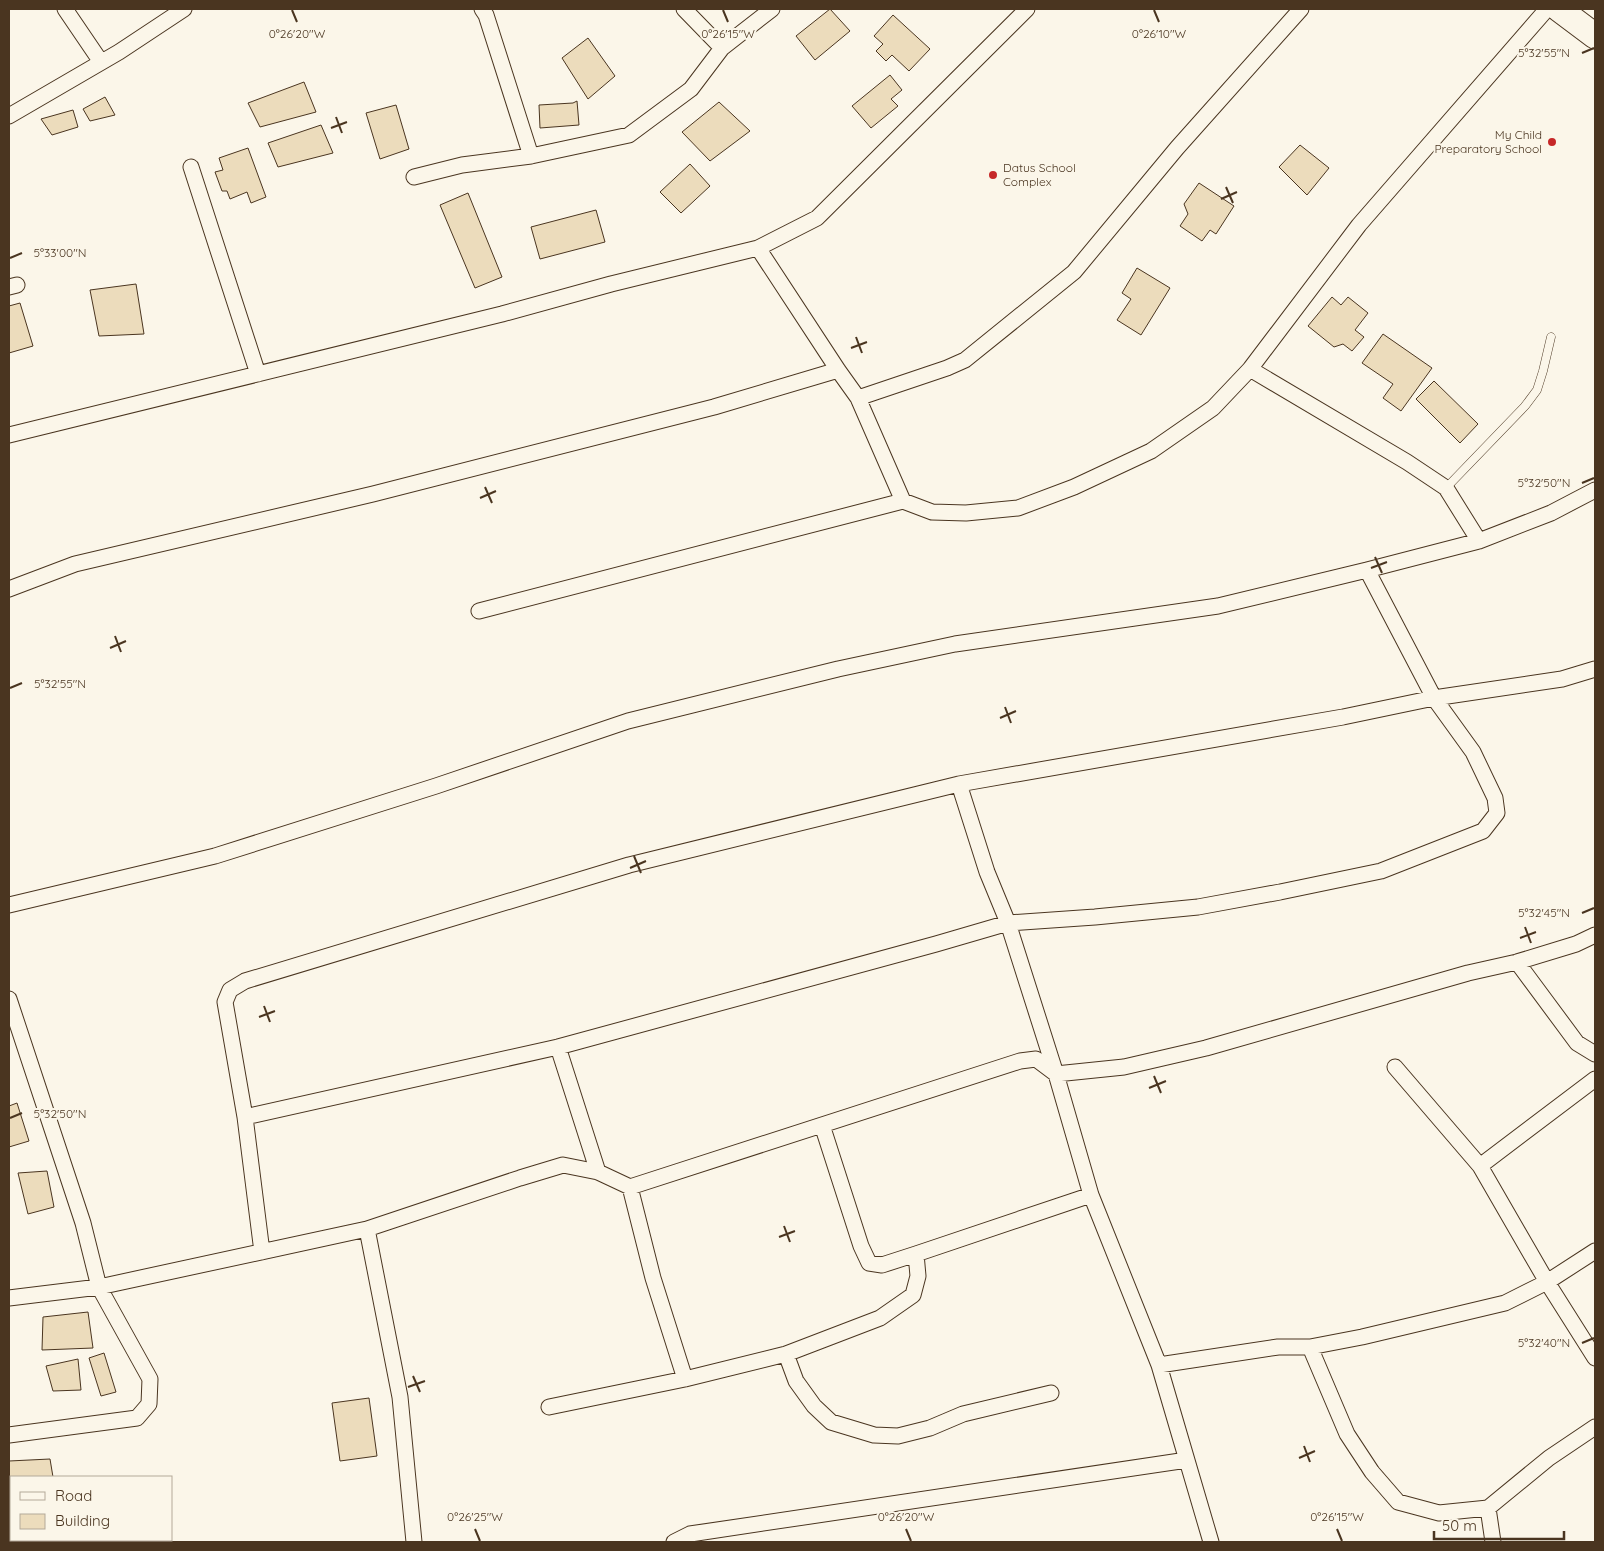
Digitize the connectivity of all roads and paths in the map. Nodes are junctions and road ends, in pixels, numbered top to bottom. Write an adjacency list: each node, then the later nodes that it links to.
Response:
1 (65, 9): 12 (street)
2 (184, 9): 12 (street)
3 (482, 9): 14 (street)
4 (684, 9): 11 (street)
5 (772, 9): 11 (street)
6 (1027, 9): 17 (street)
7 (1301, 9): 22 (street)
8 (1547, 9): 19 (street)
9 (1559, 9): 10 (main road)
10 (1595, 36)
11 (722, 48): 14 (street)
12 (101, 62): 13 (street)
13 (9, 116)
14 (531, 156): 16 (street)
15 (191, 168): 21 (street)
16 (414, 177)
17 (758, 248): 20 (street); 21 (street)
18 (1551, 337): 24 (lane)
19 (1250, 369): 24 (street); 26 (street)
20 (838, 370): 22 (street); 29 (street)
21 (258, 374): 23 (street)
22 (858, 398): 26 (street)
23 (9, 435)
24 (1446, 488): 27 (street)
25 (1595, 490): 27 (street)
26 (903, 501): 30 (street)
27 (1479, 540): 28 (street)
28 (1368, 570): 32 (street); 34 (street)
29 (9, 589)
30 (478, 611)
31 (1595, 668): 32 (street)
32 (1434, 698): 33 (street); 35 (street)
33 (959, 784): 35 (street); 45 (street)
34 (9, 905)
35 (1008, 922): 40 (street); 43 (street)
36 (1595, 935): 37 (street)
37 (1517, 962): 41 (street); 43 (street)
38 (9, 999): 39 (street)
39 (13, 1026): 56 (street)
40 (558, 1047): 45 (street); 48 (street)
41 (1595, 1054)
42 (1395, 1066): 47 (street)
43 (1056, 1074): 46 (street); 50 (street)
44 (1595, 1079): 47 (street)
45 (245, 1116): 53 (street)
46 (822, 1125): 49 (street); 54 (street)
47 (1480, 1166): 55 (street)
48 (598, 1172): 49 (street); 51 (street)
49 (630, 1187): 62 (street)
50 (1091, 1195): 54 (street); 61 (street)
51 (367, 1229): 53 (street); 69 (street)
52 (1595, 1251): 55 (street)
53 (262, 1252): 56 (street)
54 (916, 1254): 59 (street)
55 (1547, 1282): 58 (street); 60 (street)
56 (99, 1287): 57 (street); 66 (street)
57 (9, 1298)
58 (1310, 1347): 61 (street); 68 (street)
59 (786, 1354): 62 (street); 63 (street)
60 (1595, 1358)
61 (1159, 1365): 67 (street)
62 (685, 1379): 64 (street)
63 (1051, 1393)
64 (549, 1407)
65 (1595, 1427): 68 (street)
66 (9, 1435)
67 (1187, 1460): 70 (street); 71 (street)
68 (1488, 1508): 72 (street)
69 (414, 1542)
70 (674, 1542)
71 (1212, 1542)
72 (1493, 1542)

